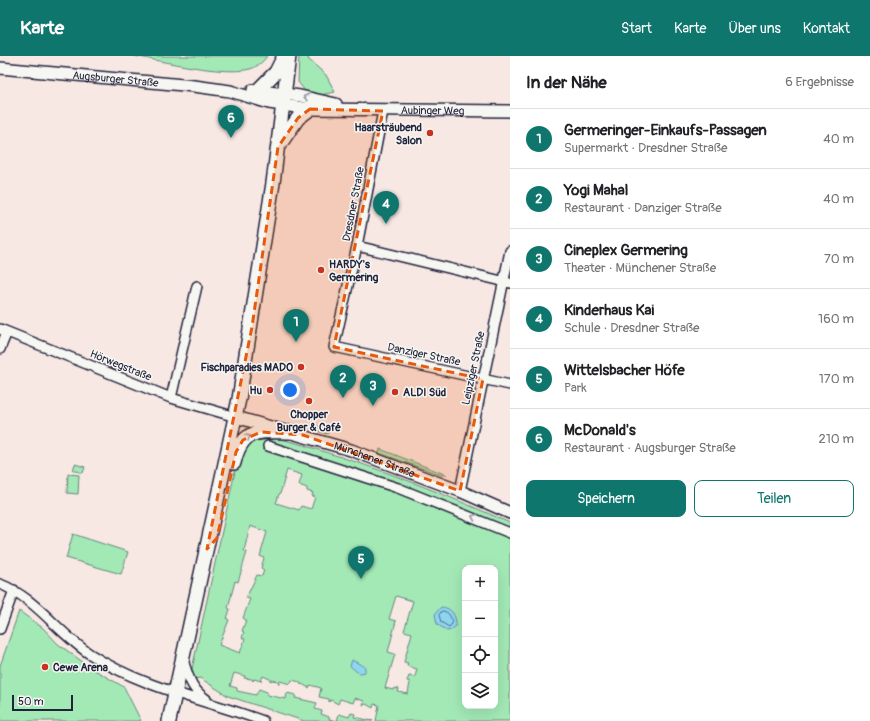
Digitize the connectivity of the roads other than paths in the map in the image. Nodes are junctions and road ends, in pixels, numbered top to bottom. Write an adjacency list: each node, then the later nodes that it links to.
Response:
1 (284, 56): 4 (main road)
2 (289, 56): 6 (main road)
3 (0, 68): 5 (street, Augsburger Straße)
4 (259, 89): 5 (street, Augsburger Straße); 6 (street, Augsburger Straße)
5 (230, 91): 6 (street, Augsburger Straße)
6 (284, 99): 7 (street, Aubinger Weg, one-way to 6); 8 (street, Aubinger Weg); 11 (main road)
7 (355, 108): 8 (street, Aubinger Weg); 9 (street, Aubinger Weg)
8 (310, 109): 11 (main road)
9 (383, 111): 10 (street, Aubinger Weg); 12 (street, Dresdner Straße)
10 (510, 111)
11 (278, 147): 22 (main road)
12 (357, 246): 14 (street); 17 (street, Dresdner Straße)
13 (510, 251): 14 (street, Leipziger Straße)
14 (506, 282): 19 (street, Leipziger Straße)
15 (197, 286): 21 (street)
16 (4, 330): 18 (street); 21 (street, Hörwegstraße)
17 (334, 347): 19 (street, Danziger Straße)
18 (0, 349)
19 (483, 379): 20 (street, Danziger Straße); 25 (street, Leipziger Straße)
20 (510, 385)
21 (171, 398): 22 (street, Hörwegstraße)
22 (236, 417): 23 (street, Münchener Straße); 28 (main road)
23 (292, 432): 25 (street, Münchener Straße); 28 (main road, one-way to 23)
24 (268, 446): 27 (street, Münchener Straße, one-way to 24)
25 (460, 490): 26 (street, Münchener Straße)
26 (510, 512)
27 (510, 533)
28 (207, 549): 32 (main road)
29 (0, 584): 30 (street)
30 (14, 590): 31 (street); 33 (street)
31 (0, 629)
32 (183, 658): 33 (main road); 34 (street)
33 (176, 692): 34 (street); 35 (main road)
34 (214, 704): 36 (street)
35 (169, 721)
36 (263, 721)

